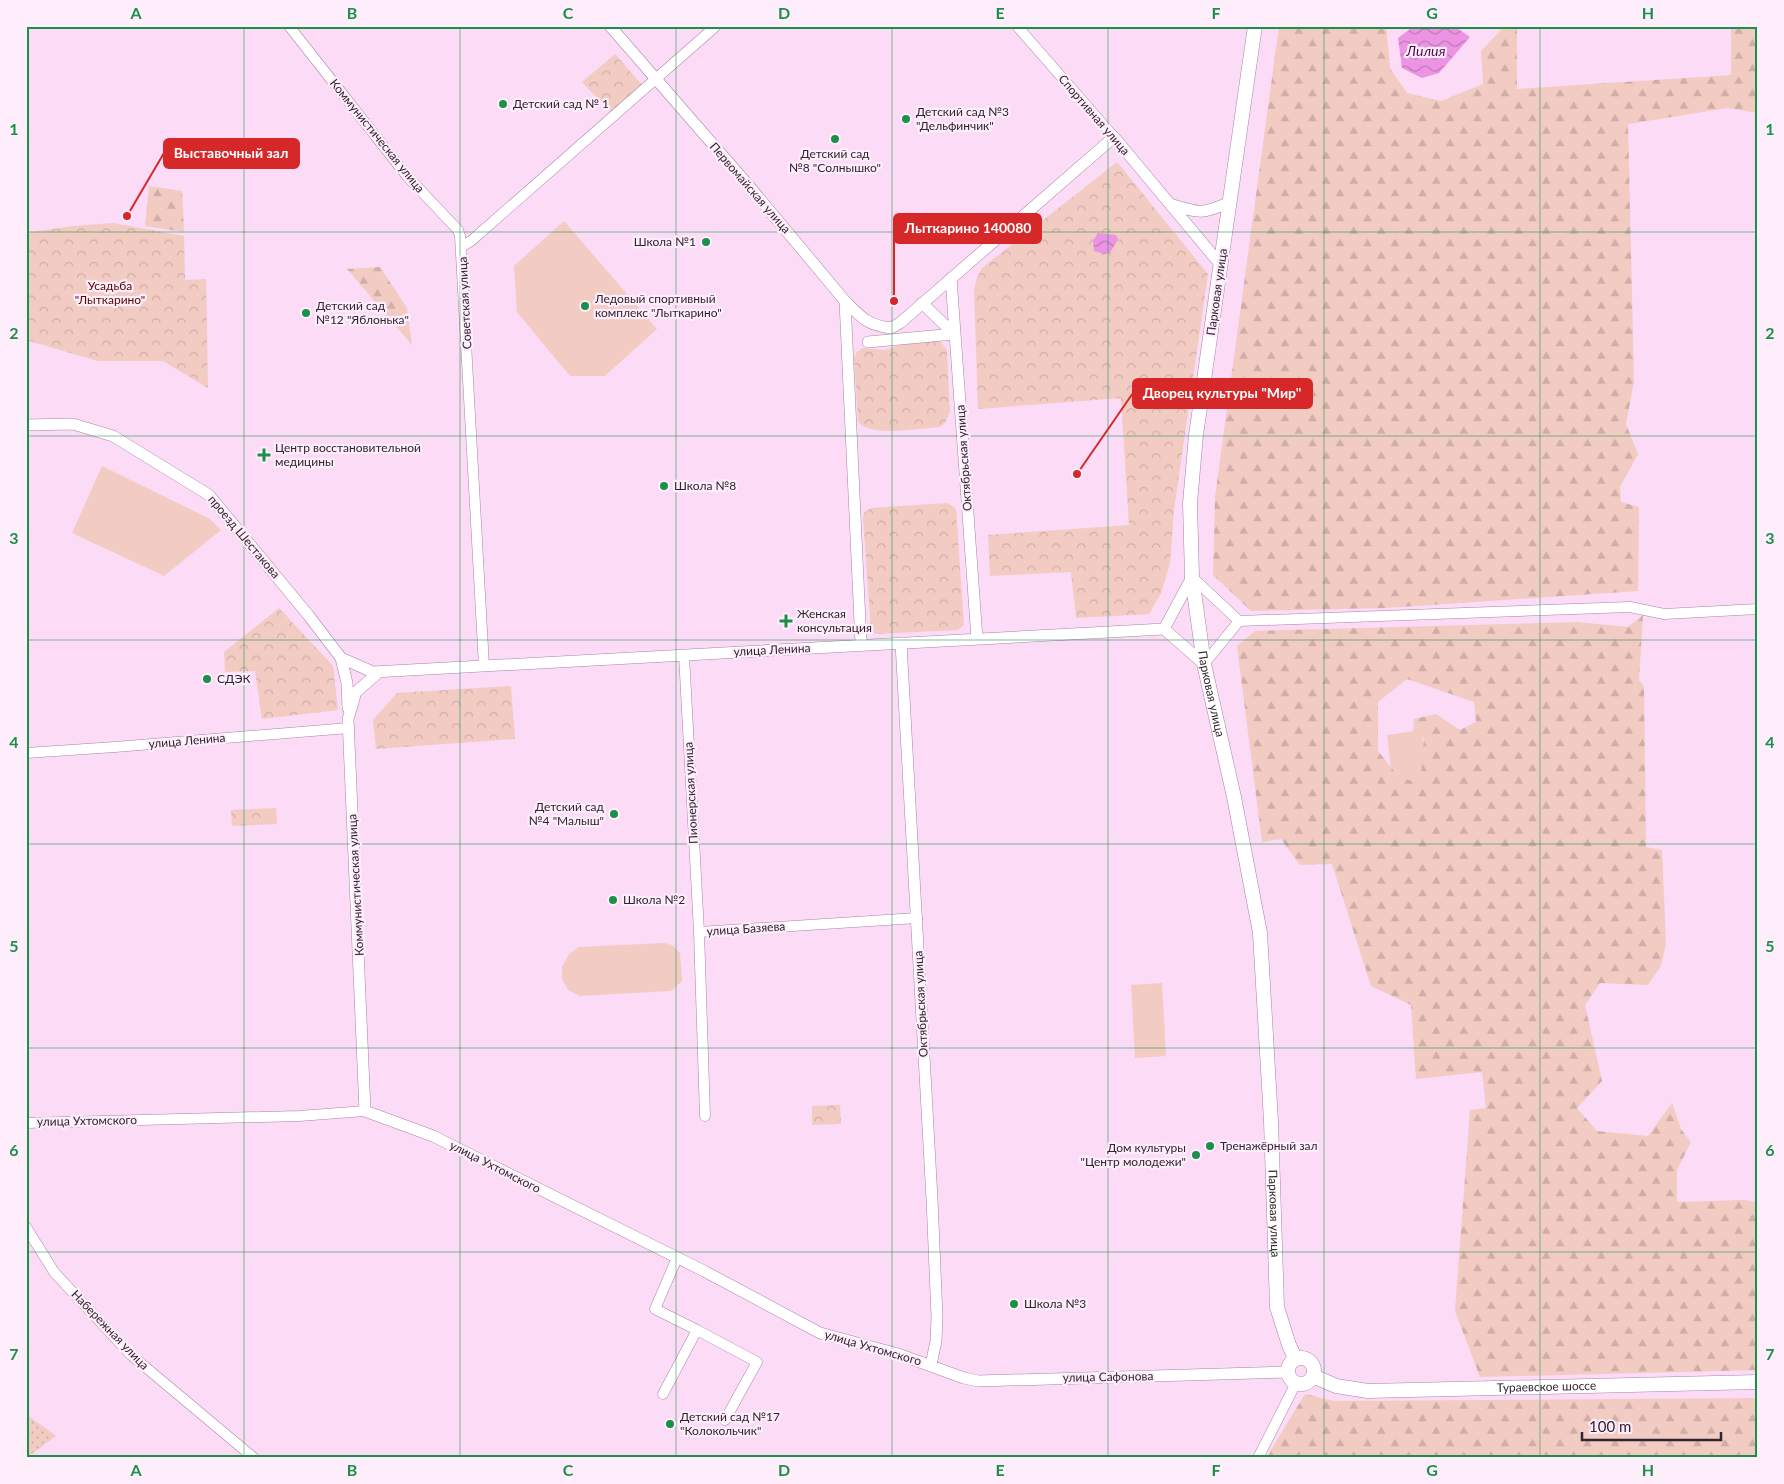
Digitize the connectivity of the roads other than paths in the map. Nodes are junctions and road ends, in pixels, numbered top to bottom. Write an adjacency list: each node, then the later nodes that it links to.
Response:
1 (289, 26): 10 (street, Коммунистическая улица)
2 (610, 26): 6 (street, Первомайская улица)
3 (716, 26): 6 (street, Советская улица)
4 (1017, 26): 7 (street, Спортивная улица)
5 (1255, 26): 8 (main road, Парковая улица)
6 (655, 78): 10 (street, Советская улица); 13 (street, Первомайская улица)
7 (1114, 138): 9 (street, Спортивная улица); 12 (street)
8 (1230, 202): 9 (street); 11 (main road, Парковая улица)
9 (1170, 204): 11 (street, Спортивная улица)
10 (461, 247): 30 (street, Советская улица)
11 (1220, 264): 20 (main road, Парковая улица)
12 (951, 278): 14 (street); 16 (street, Октябрьская улица)
13 (845, 302): 15 (street, Первомайская улица); 18 (street)
14 (922, 303): 15 (street); 16 (street)
15 (895, 326): 17 (street)
16 (954, 334): 17 (street); 24 (street, Октябрьская улица)
17 (868, 342): 18 (street)
18 (848, 353): 26 (street)
19 (26, 425): 28 (street, проезд Шестакова)
20 (1192, 577): 22 (street); 23 (street); 29 (main road, Парковая улица)
21 (1758, 609): 22 (street)
22 (1239, 621): 29 (street)
23 (1164, 629): 24 (street, улица Ленина); 29 (street)
24 (977, 638): 25 (street, улица Ленина)
25 (901, 642): 26 (street, улица Ленина); 34 (street, Октябрьская улица)
26 (861, 644): 27 (street, улица Ленина)
27 (684, 655): 30 (street, улица Ленина); 35 (street, Пионерская улица)
28 (341, 658): 31 (street, проезд Шестакова); 32 (street)
29 (1204, 664): 42 (main road, Парковая улица)
30 (484, 666): 31 (street, улица Ленина)
31 (380, 672): 32 (street, Коммунистическая улица)
32 (348, 724): 33 (street, улица Ленина); 36 (street, Коммунистическая улица)
33 (26, 753)
34 (917, 918): 35 (street, улица Базяева); 43 (street, Октябрьская улица)
35 (699, 932): 37 (street, улица Базяева)
36 (365, 1111): 38 (street, улица Ухтомского); 40 (street, улица Ухтомского)
37 (704, 1116)
38 (26, 1123)
39 (26, 1227): 49 (street, Набережная улица)
40 (677, 1258): 41 (street); 43 (street, улица Ухтомского)
41 (698, 1330): 47 (street); 48 (street)
42 (1295, 1358): 44 (main road); 45 (main road)
43 (931, 1366): 45 (street, улица Сафонова)
44 (1313, 1376): 45 (main road); 46 (main road, Тураевское шоссе)
45 (1292, 1377): 50 (street)
46 (1758, 1382)
47 (663, 1394)
48 (725, 1420)
49 (254, 1458)
50 (1258, 1458)

